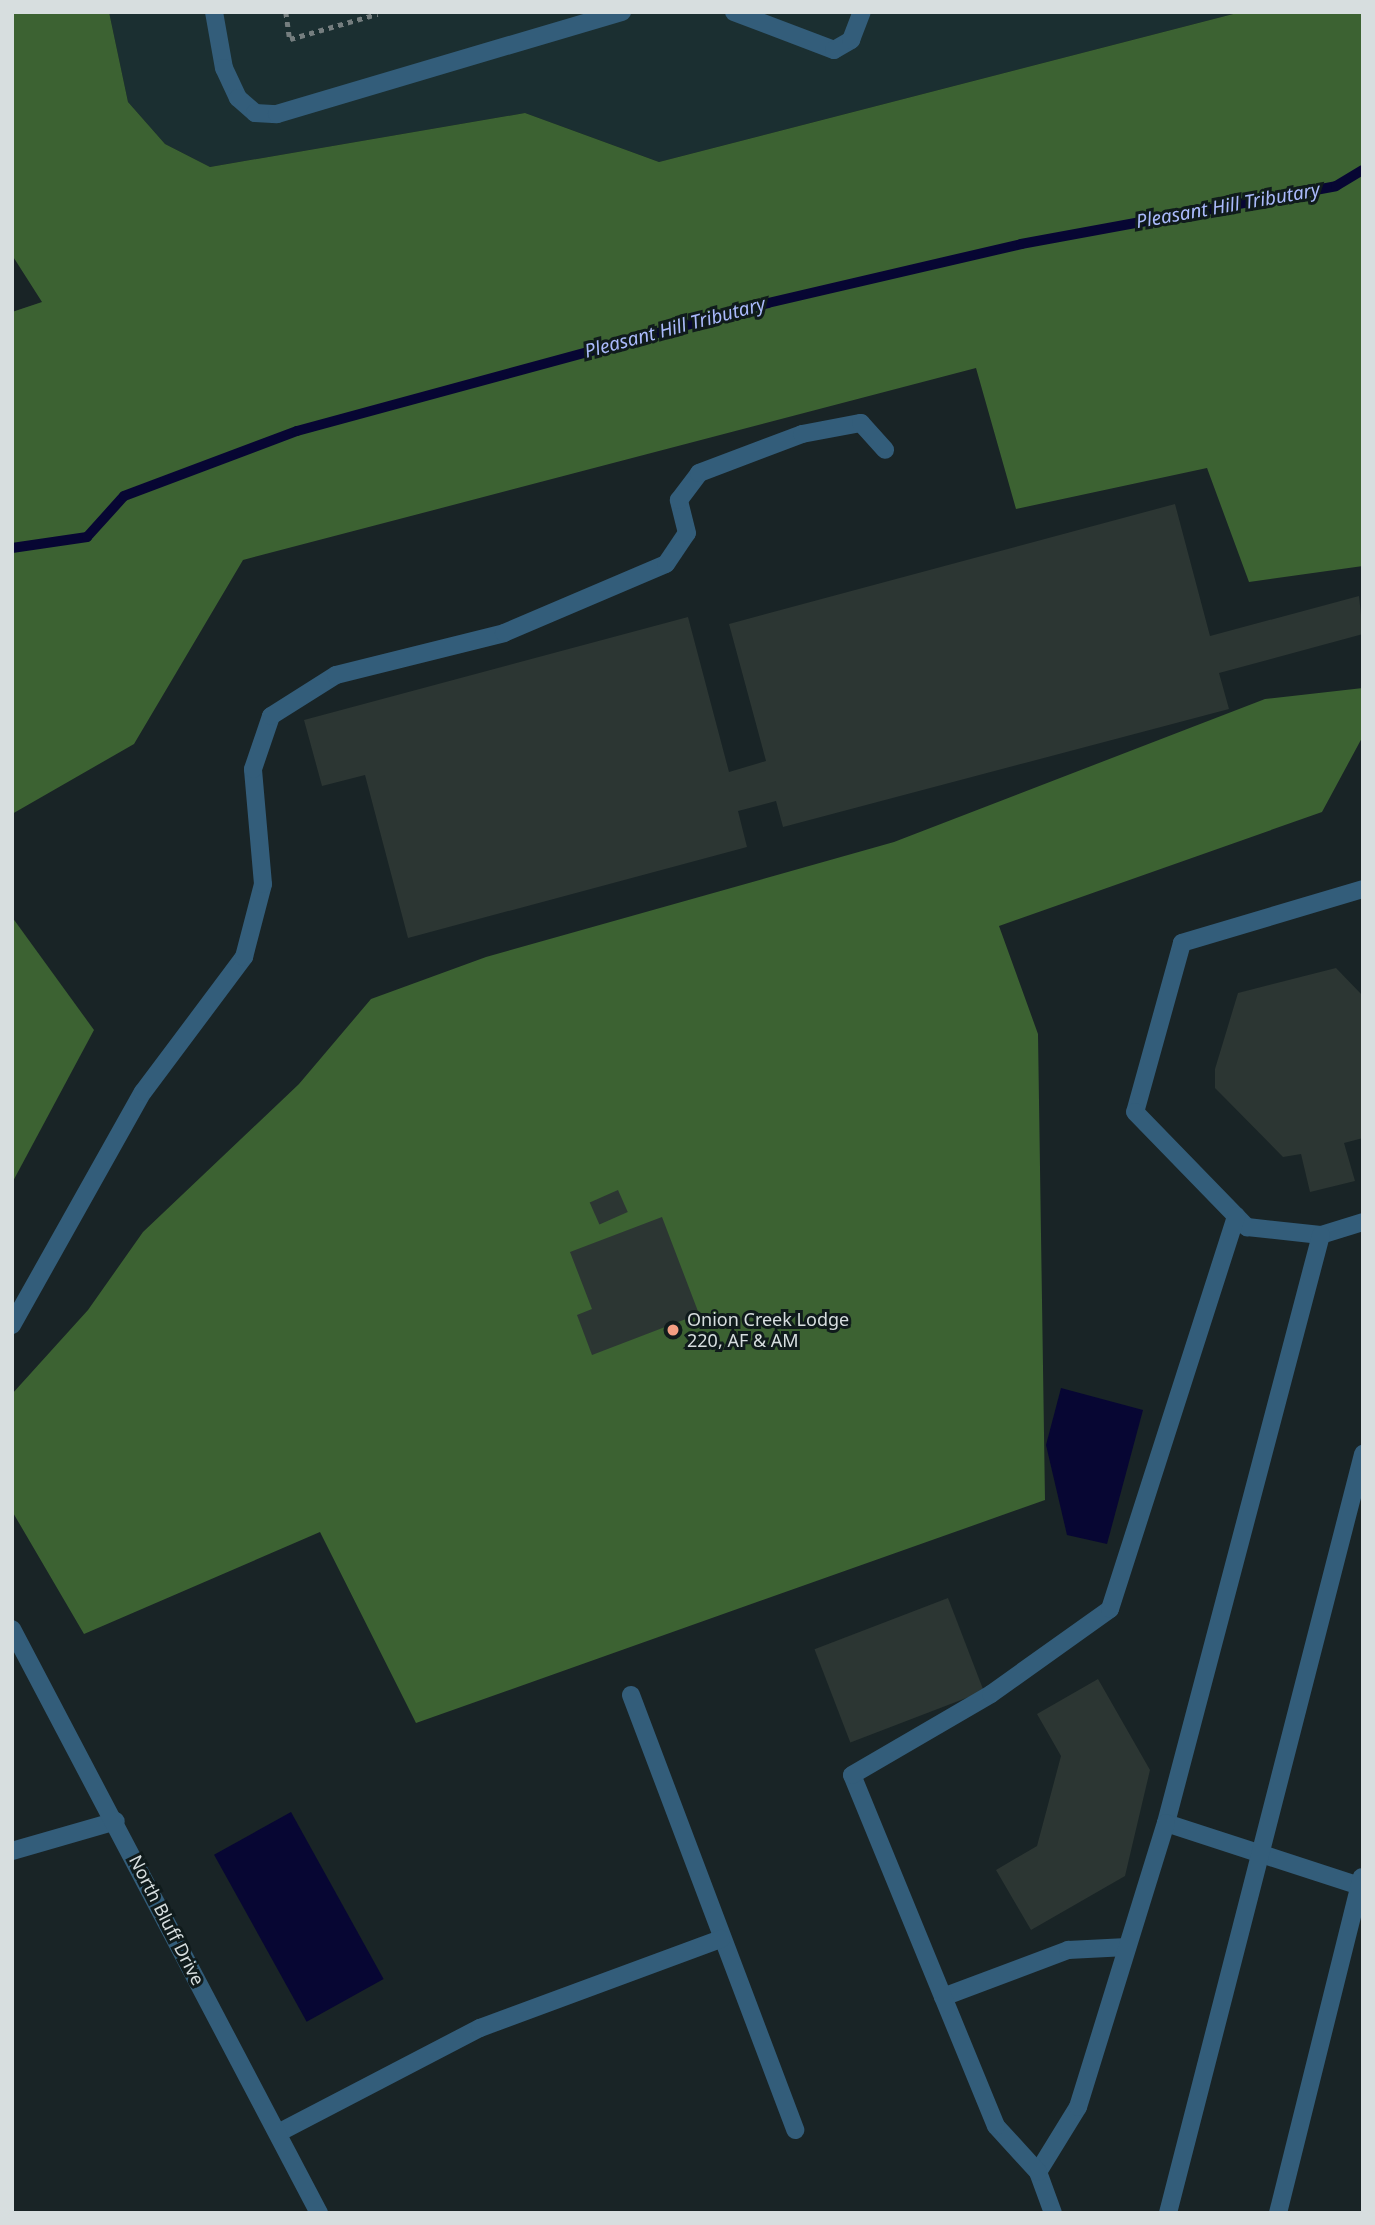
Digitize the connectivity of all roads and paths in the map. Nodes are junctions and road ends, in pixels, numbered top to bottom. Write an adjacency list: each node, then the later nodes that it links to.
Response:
1 (214, 12): 3 (street)
2 (286, 12): 6 (path)
3 (622, 12)
4 (862, 12): 5 (street)
5 (741, 13)
6 (377, 14)
7 (885, 450): 12 (street)
8 (1363, 889): 9 (street)
9 (1236, 1216): 11 (street); 23 (street)
10 (1363, 1222): 11 (street)
11 (1321, 1236): 17 (street)
12 (12, 1325)
13 (1363, 1454): 19 (street)
14 (12, 1629): 16 (street, North Bluff Drive)
15 (631, 1695): 21 (street)
16 (116, 1821): 18 (street); 25 (street, North Bluff Drive)
17 (1166, 1823): 19 (street); 22 (street)
18 (12, 1851)
19 (1264, 1855): 20 (street); 29 (street)
20 (1362, 1883): 30 (street)
21 (721, 1939): 24 (street); 25 (street)
22 (1127, 1947): 23 (street); 26 (street)
23 (943, 1997): 26 (street)
24 (795, 2130)
25 (278, 2133): 27 (street, North Bluff Drive)
26 (1038, 2172): 28 (street)
27 (319, 2213)
28 (1053, 2213)
29 (1168, 2213)
30 (1278, 2213)

